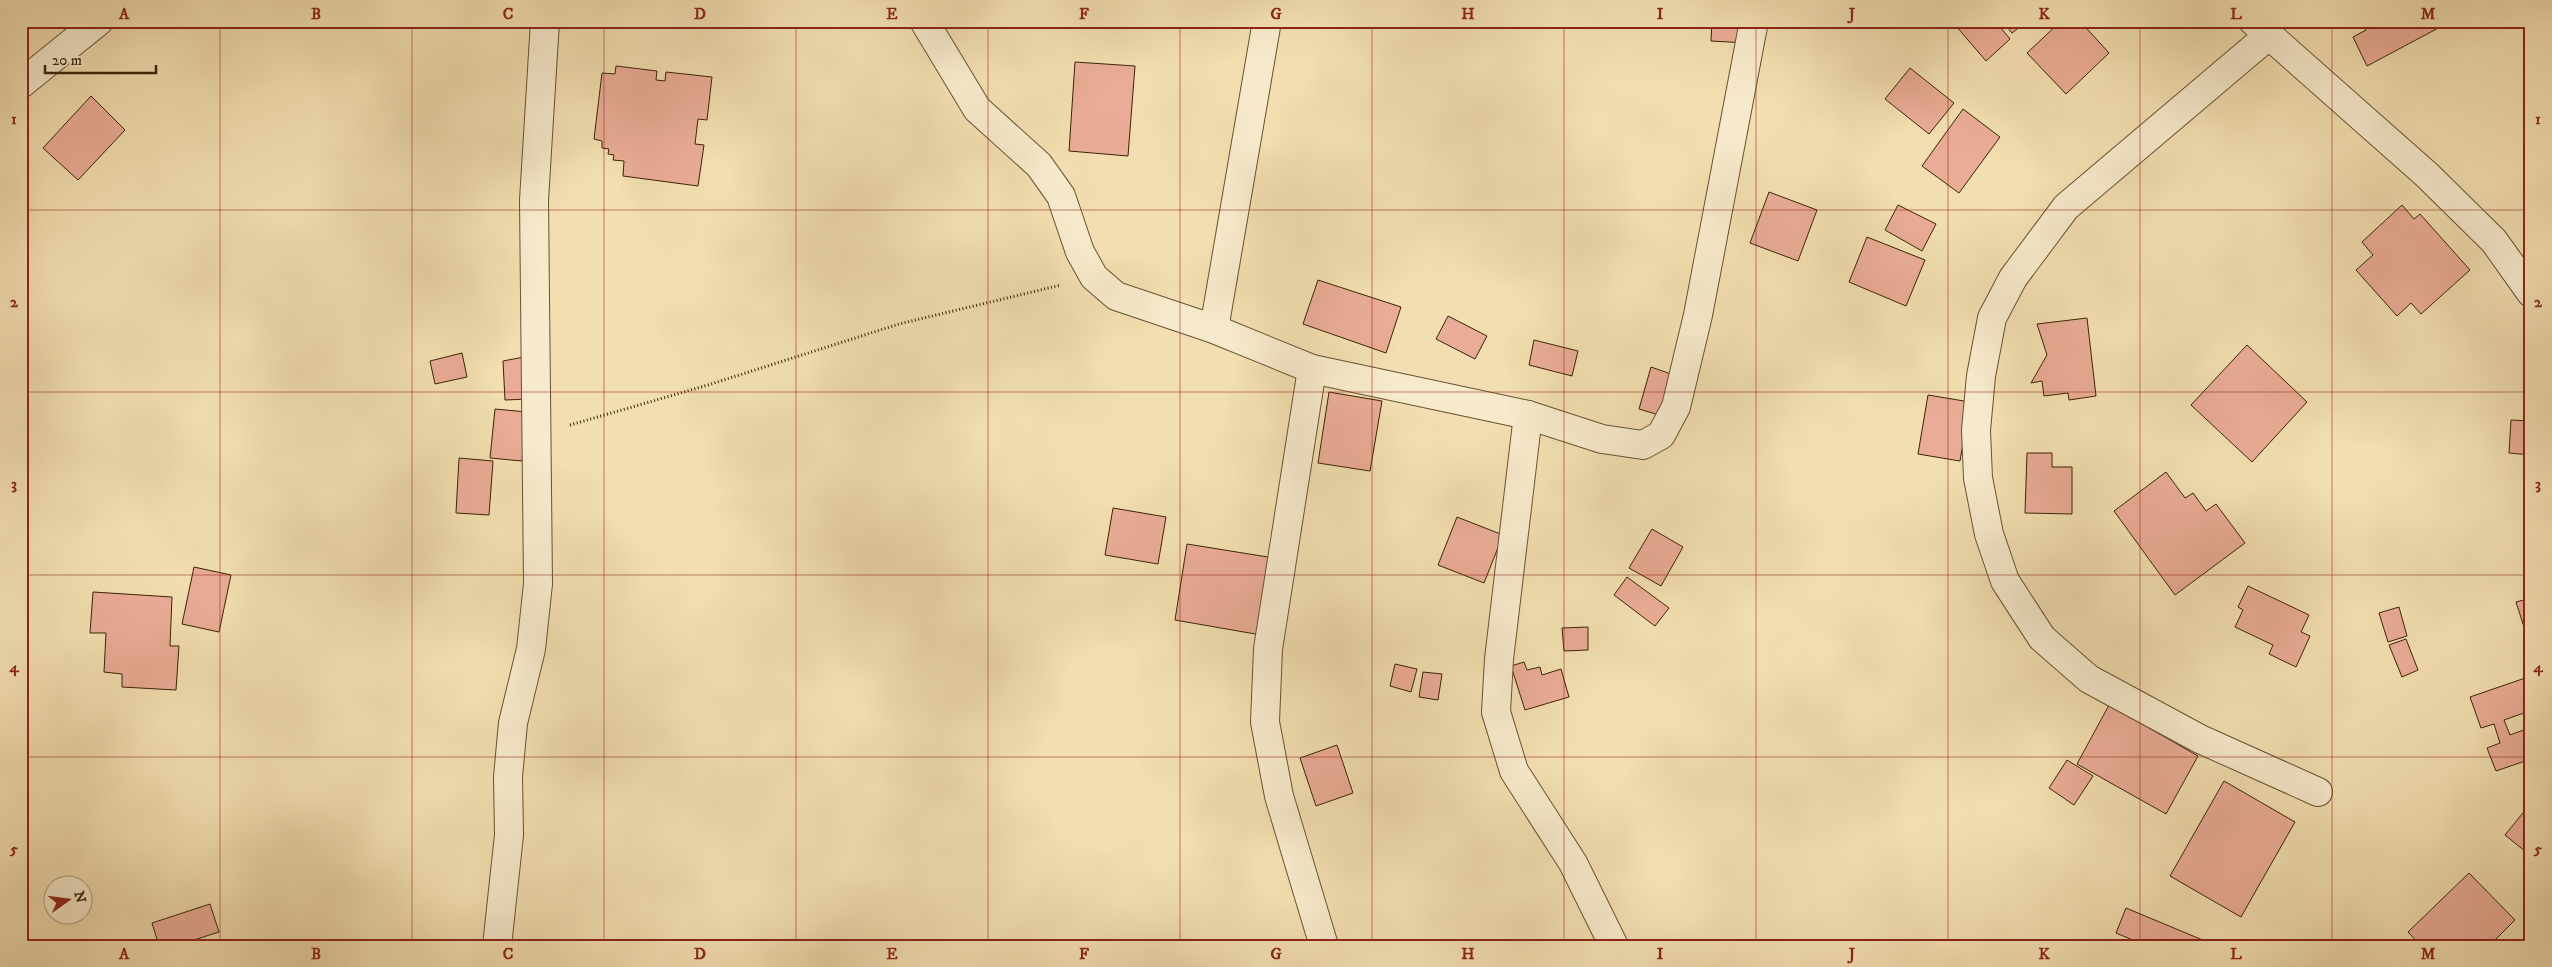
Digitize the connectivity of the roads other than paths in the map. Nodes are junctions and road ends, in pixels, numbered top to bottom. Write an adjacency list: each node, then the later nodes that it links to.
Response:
1 (99, 21): 7 (street)
2 (545, 21): 13 (street)
3 (924, 21): 9 (street)
4 (1267, 21): 9 (street)
5 (1754, 21): 11 (street)
6 (2260, 29): 8 (street); 12 (street)
7 (21, 84)
8 (2531, 294)
9 (1214, 330): 10 (street)
10 (1312, 369): 11 (street); 14 (street)
11 (1528, 415): 15 (street)
12 (2318, 792)
13 (497, 946)
14 (1324, 946)
15 (1614, 946)

